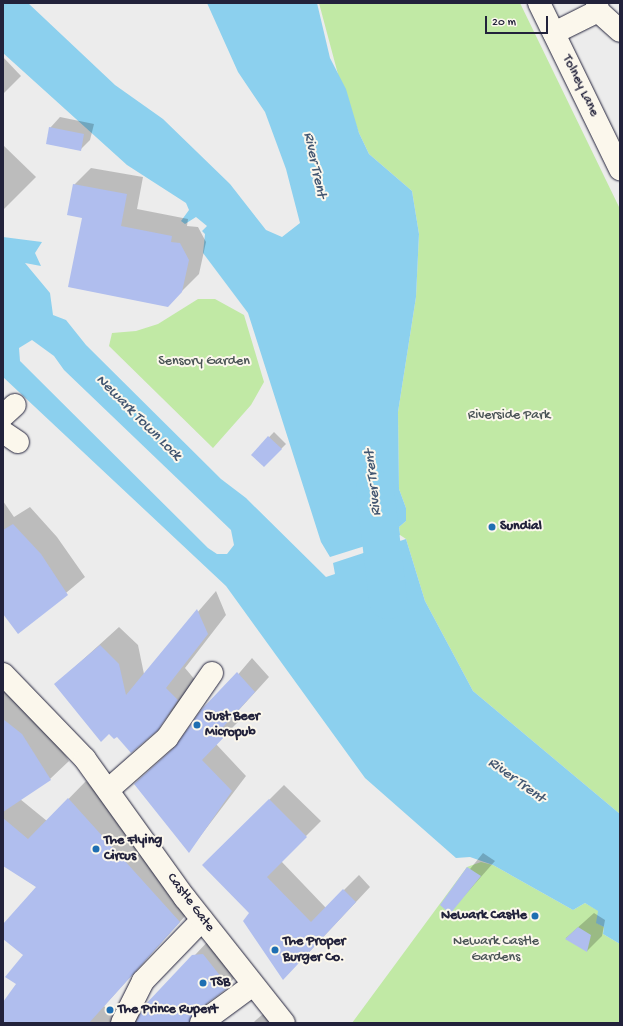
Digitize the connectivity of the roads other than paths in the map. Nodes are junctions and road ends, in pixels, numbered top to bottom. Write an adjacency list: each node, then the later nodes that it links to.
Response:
1 (539, 3): 4 (main road, Tolney Lane)
2 (598, 7): 3 (main road); 4 (main road)
3 (620, 31)
4 (554, 33): 5 (main road, Tolney Lane)
5 (620, 169)
6 (212, 673): 8 (main road)
7 (3, 674): 8 (main road, Castle Gate)
8 (108, 790): 9 (main road, Castle Gate)
9 (202, 920): 10 (main road, Castle Gate); 11 (main road)
10 (253, 985): 12 (main road); 13 (main road, Castle Gate)
11 (122, 1023)
12 (201, 1023)
13 (284, 1023)

